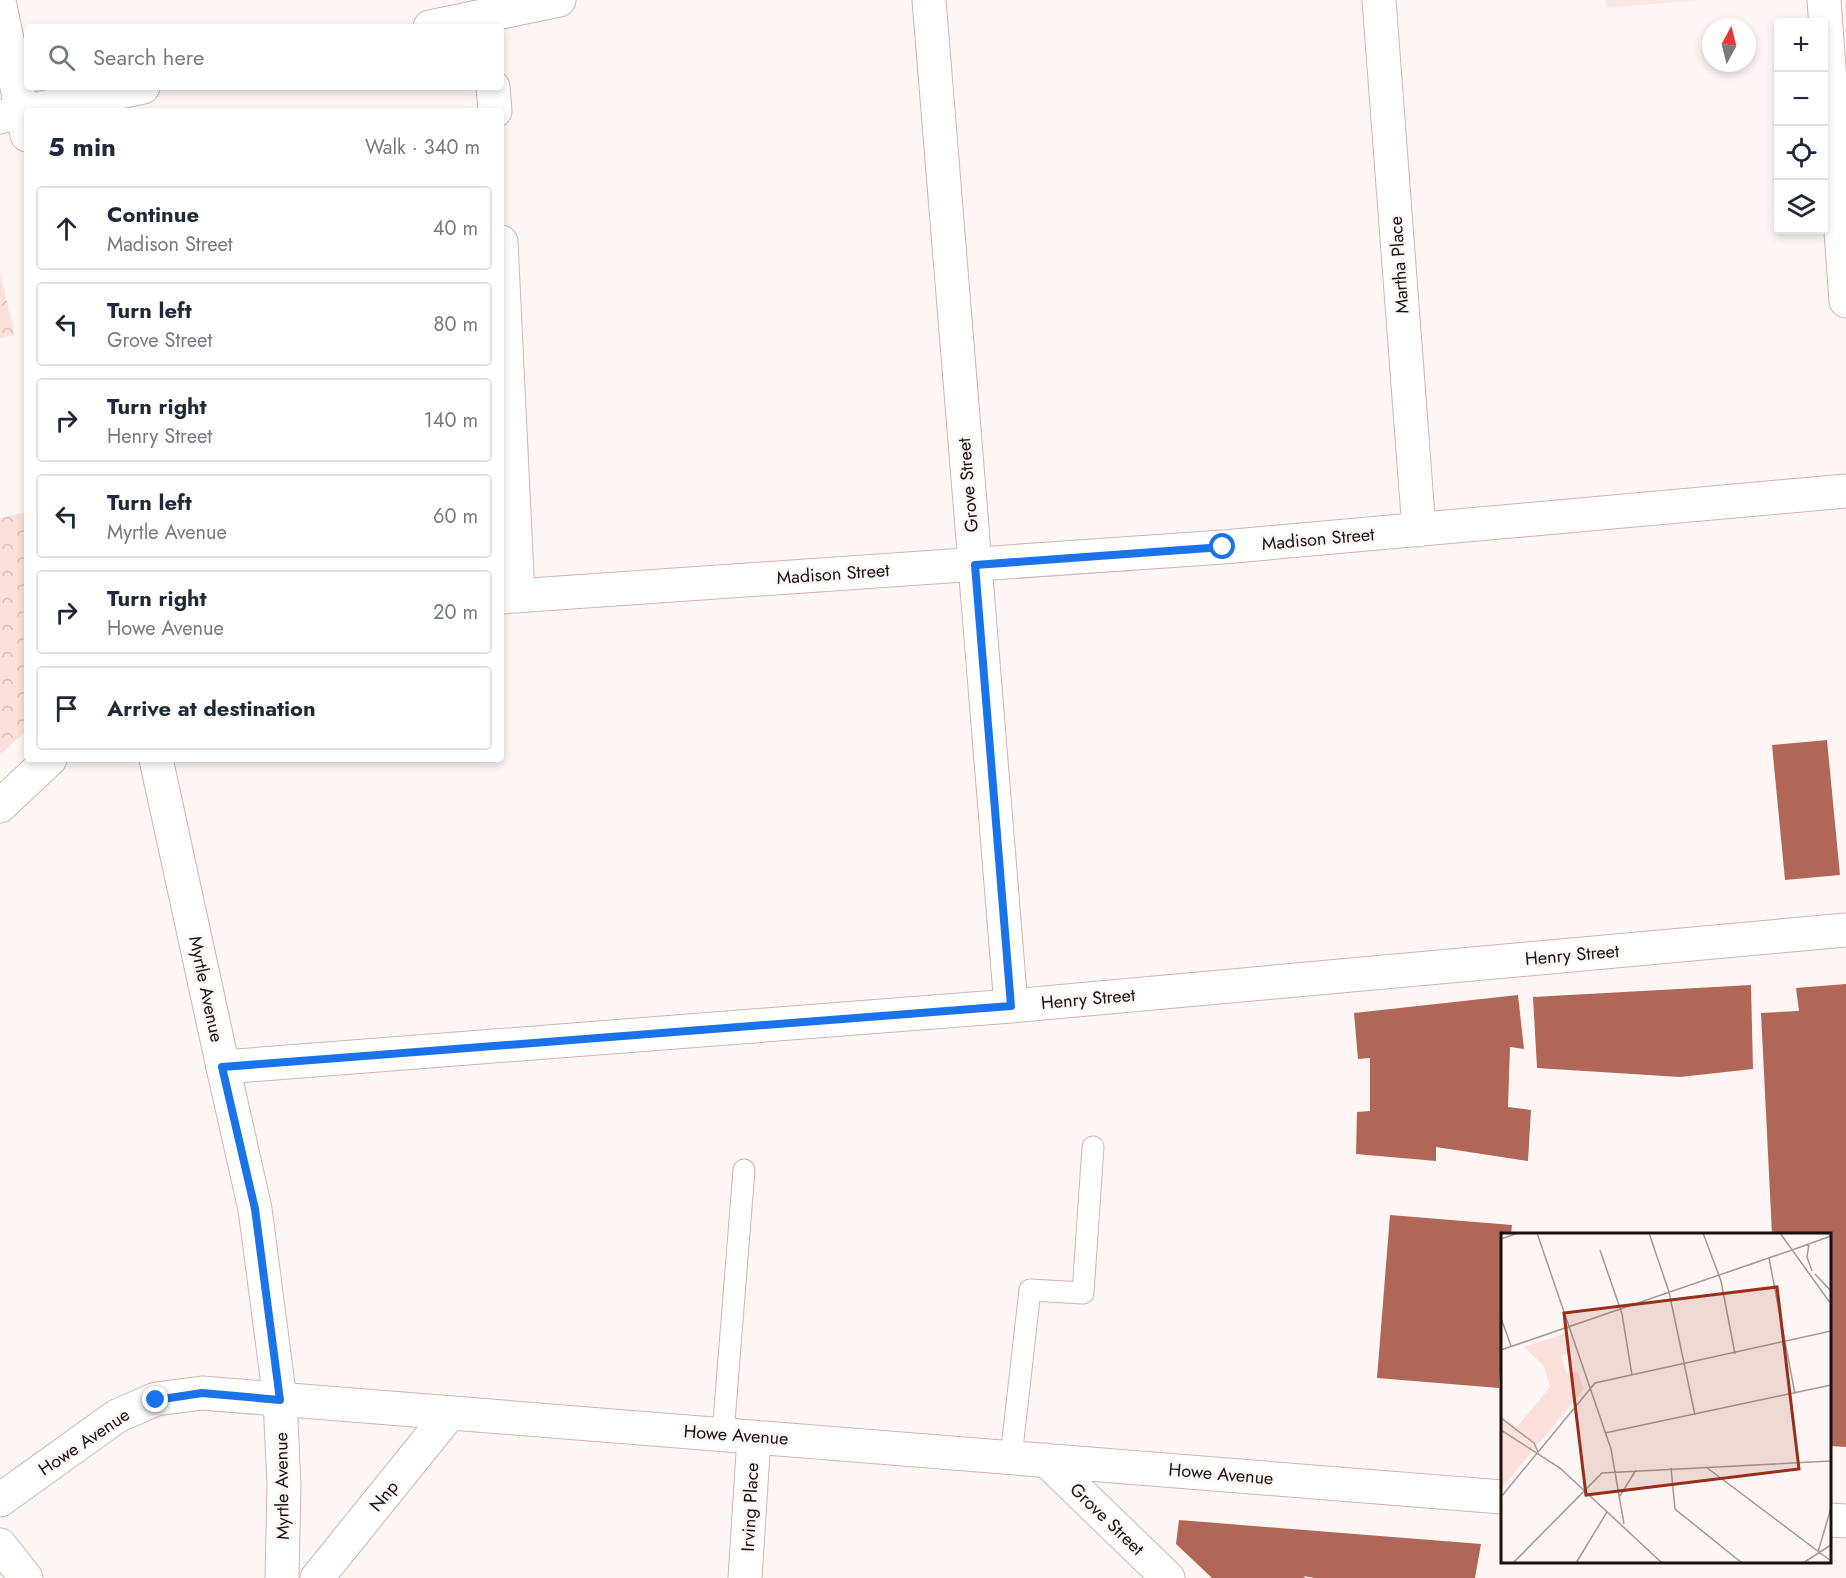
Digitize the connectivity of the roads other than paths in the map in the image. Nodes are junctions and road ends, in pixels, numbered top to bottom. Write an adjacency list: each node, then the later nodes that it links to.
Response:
1 (559, 0): 6 (street)
2 (929, 0): 17 (street, Grove Street)
3 (1379, 0): 16 (street, Martha Place)
4 (1824, 0): 13 (street)
5 (0, 6): 12 (street)
6 (484, 14): 7 (street)
7 (442, 24)
8 (131, 90): 10 (street)
9 (494, 90): 11 (street)
10 (58, 108)
11 (495, 108)
12 (21, 117)
13 (1846, 301)
14 (504, 360): 18 (street)
15 (1846, 491): 16 (street, Madison Street)
16 (1419, 530): 17 (street, Madison Street)
17 (975, 565): 18 (street, Madison Street); 23 (street, Grove Street)
18 (510, 596)
19 (47, 762): 21 (street)
20 (157, 762): 24 (street, Myrtle Avenue)
21 (0, 806)
22 (1846, 930): 23 (street, Henry Street)
23 (1011, 1006): 24 (street, Henry Street)
24 (222, 1067): 27 (street, Myrtle Avenue)
25 (1093, 1147): 30 (lane)
26 (744, 1170): 29 (lane)
27 (280, 1400): 28 (street, Howe Avenue); 33 (street, Howe Avenue); 38 (street, Myrtle Avenue)
28 (450, 1413): 29 (street, Howe Avenue); 39 (street, Nnp)
29 (738, 1435): 30 (street, Howe Avenue); 40 (street, Irving Place)
30 (1011, 1457): 31 (street, Howe Avenue)
31 (1046, 1460): 32 (street, Howe Avenue); 41 (street, Grove Street)
32 (1501, 1497)
33 (0, 1500)
34 (1831, 1520): 35 (street)
35 (1846, 1521)
36 (0, 1545): 37 (street)
37 (26, 1578)
38 (282, 1578)
39 (317, 1578)
40 (745, 1578)
41 (1168, 1578)

